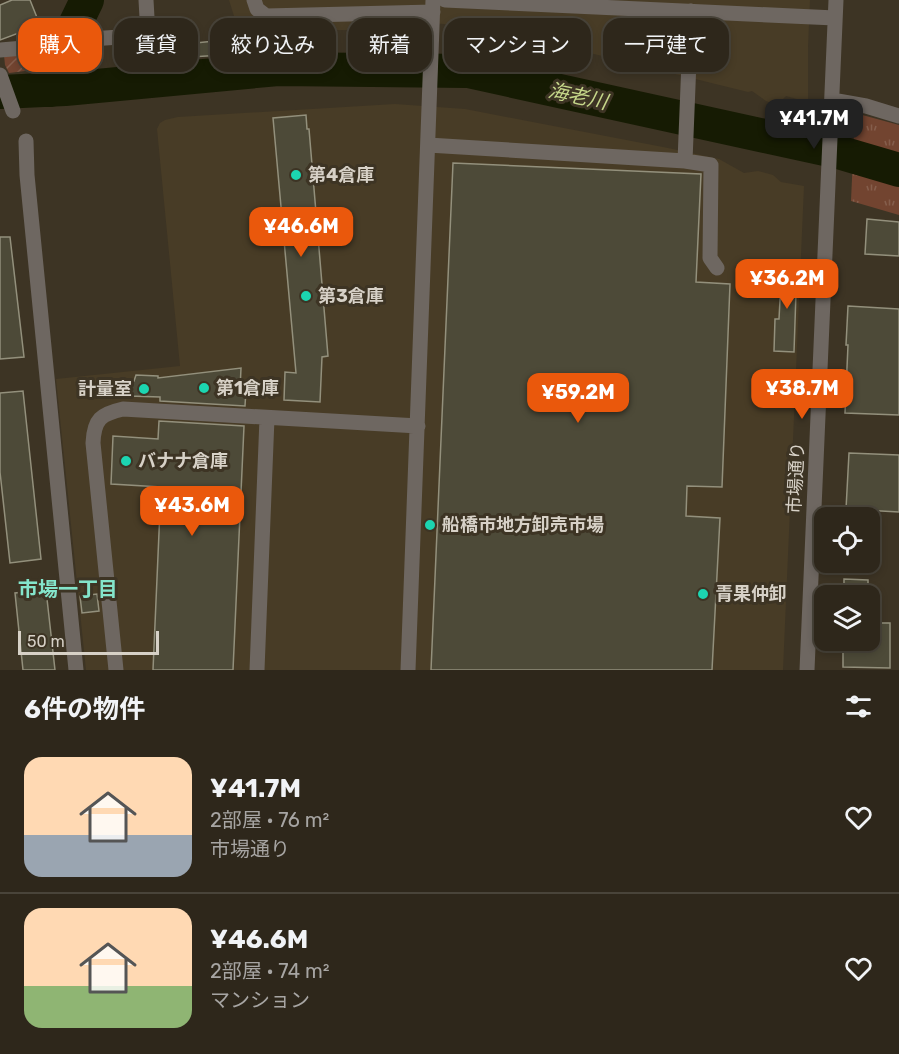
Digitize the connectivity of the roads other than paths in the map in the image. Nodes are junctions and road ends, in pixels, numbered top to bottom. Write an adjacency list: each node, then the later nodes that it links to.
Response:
1 (146, 0): 10 (street)
2 (254, 0): 6 (street)
3 (445, 0): 5 (street)
4 (836, 0): 9 (street, 市場通り)
5 (624, 4): 8 (street)
6 (433, 6): 16 (street)
7 (781, 8): 8 (street); 9 (street)
8 (691, 11): 17 (street)
9 (835, 18): 12 (street, 市場通り)
10 (0, 50)
11 (0, 75): 13 (street)
12 (832, 100): 14 (street); 25 (street, 市場通り)
13 (13, 111)
14 (899, 116)
15 (26, 141): 21 (street)
16 (428, 145): 17 (street); 20 (street)
17 (685, 161): 18 (street)
18 (717, 268)
19 (267, 418): 20 (street); 22 (street); 23 (street)
20 (418, 426): 24 (street)
21 (76, 670)
22 (116, 670)
23 (257, 670)
24 (408, 670)
25 (807, 670)

